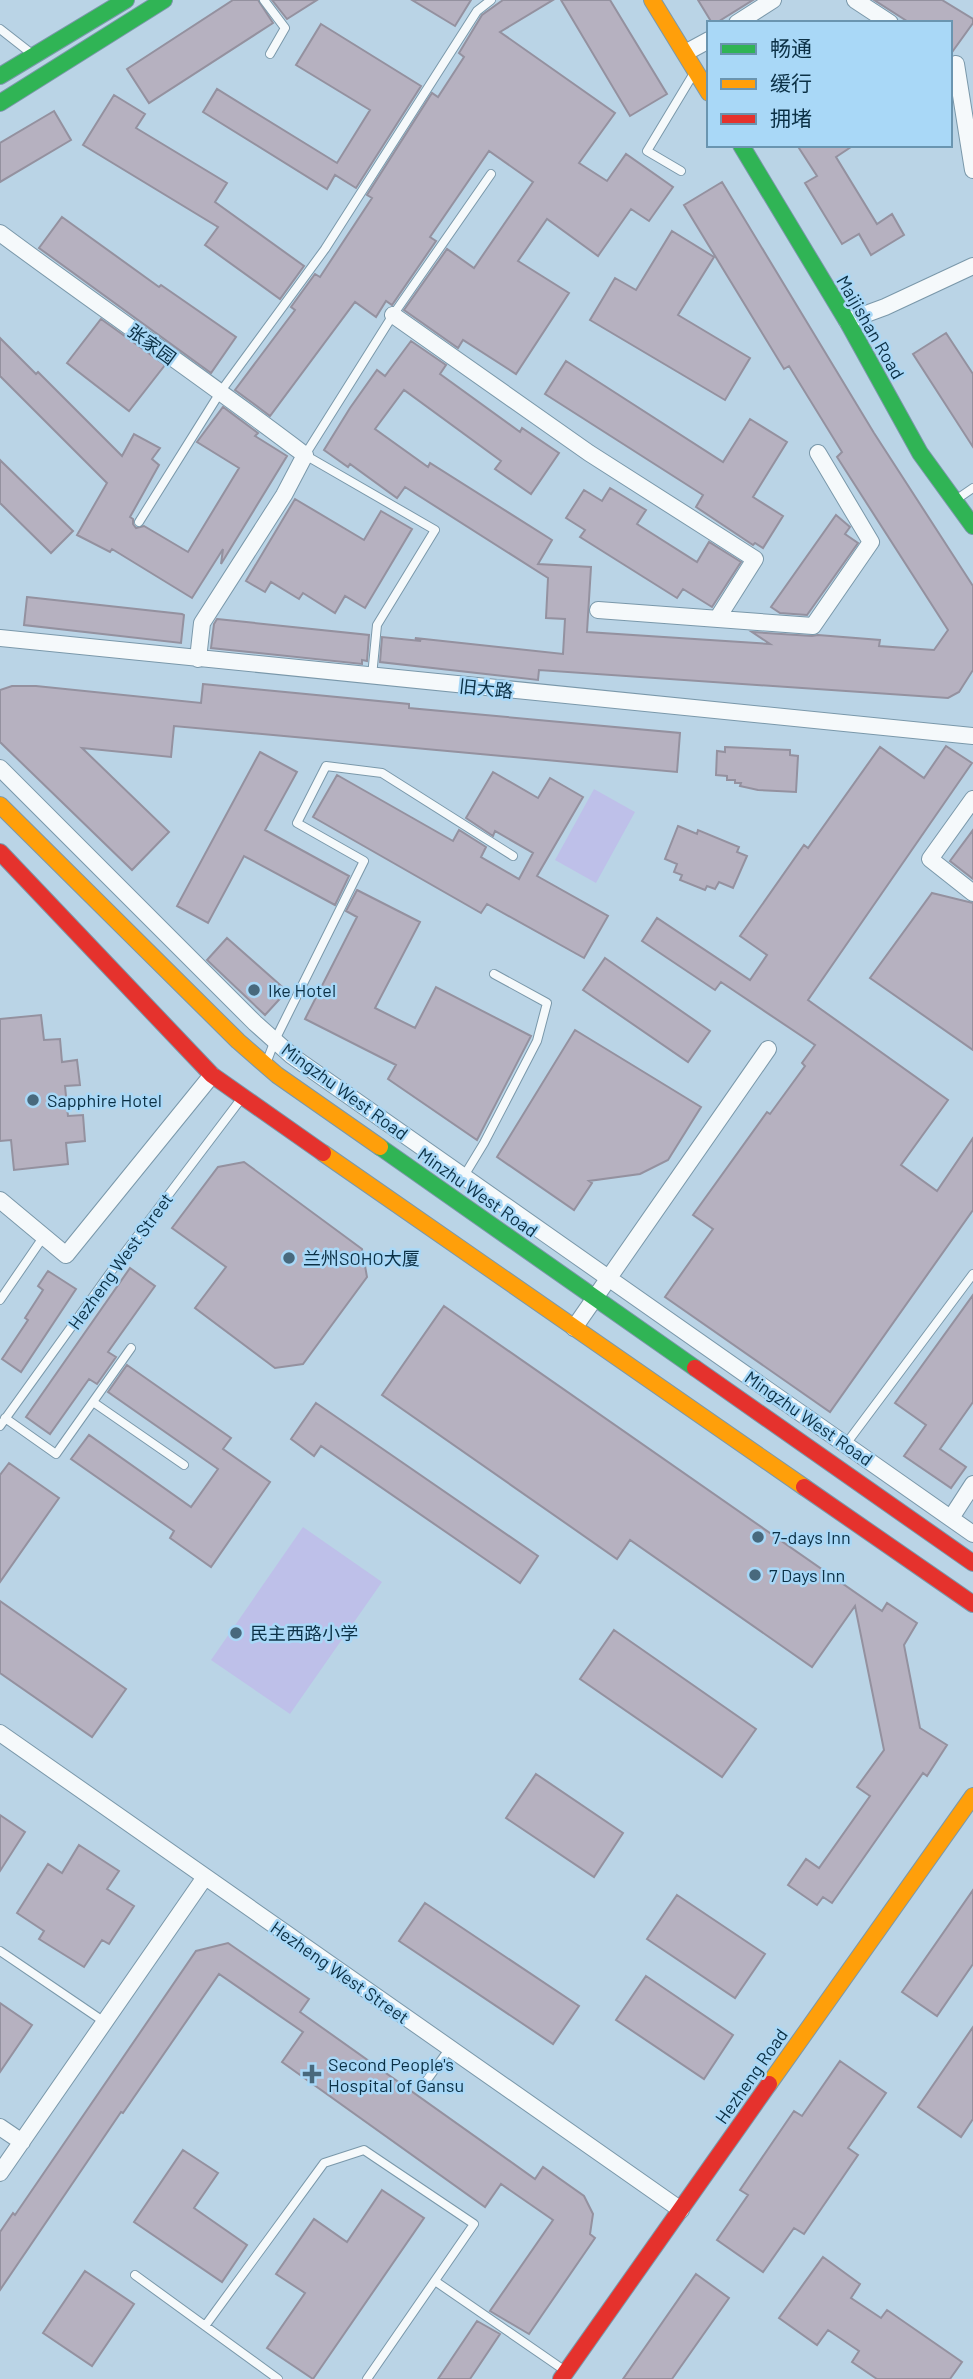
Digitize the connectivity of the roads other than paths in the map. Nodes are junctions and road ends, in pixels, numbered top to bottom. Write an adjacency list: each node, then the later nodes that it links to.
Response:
1 (92, 0): 9 (street)
2 (126, 0): 9 (main road)
3 (163, 0): 22 (main road)
4 (264, 0): 15 (lane)
5 (491, 0): 31 (lane)
6 (652, 0): 14 (main road)
7 (773, 0): 10 (street)
8 (855, 0): 11 (street)
9 (97, 18): 16 (main road)
10 (740, 21)
11 (887, 21)
12 (0, 29): 16 (lane)
13 (707, 41): 14 (street)
14 (685, 53): 19 (main road)
15 (270, 54)
16 (34, 56): 20 (main road)
17 (953, 63): 18 (street); 24 (street)
18 (973, 64)
19 (695, 71): 21 (main road); 25 (lane)
20 (0, 76)
21 (707, 90)
22 (0, 103)
23 (742, 147): 30 (main road, Maijishan Road)
24 (973, 170)
25 (681, 171)
26 (491, 174): 29 (lane)
27 (0, 233): 31 (street, 张家园)
28 (973, 266): 30 (street)
29 (393, 315): 33 (lane); 39 (street)
30 (847, 321): 35 (main road, Maijishan Road)
31 (221, 391): 33 (street, 张家园); 36 (lane)
32 (818, 453): 39 (street)
33 (304, 455): 41 (street); 42 (lane, 张家园)
34 (973, 488): 35 (lane)
35 (955, 501): 37 (main road, Maijishan Road)
36 (139, 522)
37 (973, 526)
38 (597, 610): 39 (street)
39 (717, 619)
40 (0, 638): 41 (street, 旧大路)
41 (198, 659): 42 (street, 旧大路)
42 (372, 676): 43 (street, 旧大路)
43 (973, 736)
44 (0, 768): 51 (street, Mingzhu West Road)
45 (973, 799): 49 (street)
46 (0, 805): 53 (main road, Minzhu West Road)
47 (0, 852): 54 (main road)
48 (513, 856): 51 (lane)
49 (973, 893)
50 (494, 974): 56 (lane)
51 (275, 1040): 53 (lane); 56 (street, Mingzhu West Road)
52 (768, 1049): 60 (street)
53 (265, 1065): 61 (main road, Minzhu West Road)
54 (212, 1075): 55 (main road); 58 (street)
55 (243, 1097): 63 (main road); 66 (lane, Hezheng West Street)
56 (464, 1176): 60 (street, Mingzhu West Road)
57 (0, 1200): 58 (street)
58 (44, 1236): 62 (lane)
59 (973, 1274): 67 (lane)
60 (610, 1278): 61 (street); 67 (street, Mingzhu West Road)
61 (596, 1298): 63 (street); 72 (main road, Minzhu West Road)
62 (0, 1300)
63 (574, 1328): 73 (main road)
64 (131, 1348): 65 (lane)
65 (93, 1402): 66 (lane); 68 (lane)
66 (3, 1422)
67 (846, 1444): 70 (street, Mingzhu West Road)
68 (184, 1465)
69 (973, 1484): 70 (street)
70 (950, 1518): 71 (street, Mingzhu West Road)
71 (973, 1534)
72 (973, 1563)
73 (973, 1604)
74 (0, 1733): 76 (street, Hezheng West Street)
75 (973, 1796): 84 (main road, Hezheng Road)
76 (205, 1877): 78 (street); 79 (street, Hezheng West Street)
77 (0, 1951): 78 (lane)
78 (103, 2021): 82 (street)
79 (450, 2048): 80 (lane); 84 (street, Hezheng West Street)
80 (426, 2080)
81 (0, 2127): 82 (street)
82 (22, 2142): 83 (street)
83 (0, 2173)
84 (681, 2210): 88 (main road, Hezheng Road)
85 (135, 2275): 87 (lane)
86 (435, 2281): 87 (lane); 88 (lane); 90 (lane)
87 (205, 2326): 89 (lane)
88 (564, 2376)
89 (278, 2379)
90 (367, 2379)

